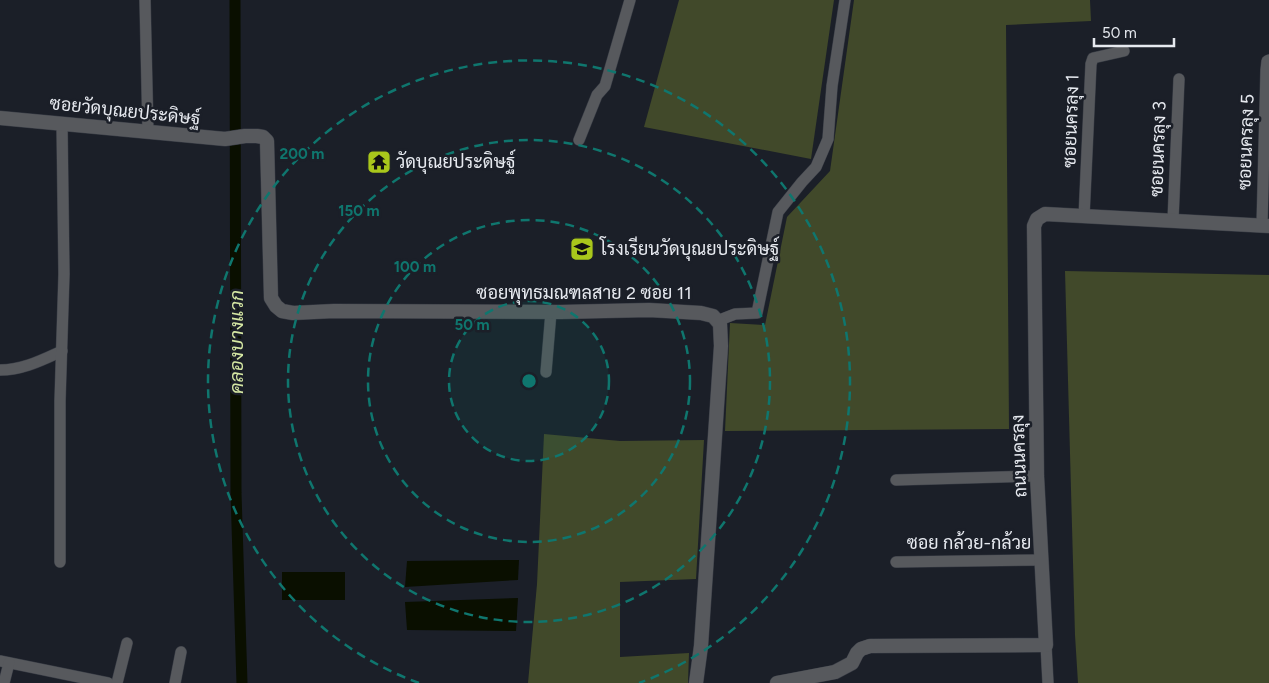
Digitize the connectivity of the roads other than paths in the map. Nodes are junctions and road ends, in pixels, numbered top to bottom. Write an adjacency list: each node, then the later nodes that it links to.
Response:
1 (145, 0): 9 (street)
2 (630, 0): 11 (street)
3 (845, 0): 16 (street)
4 (1124, 51): 12 (street, ซอยนครลุง 1)
5 (1269, 60): 14 (street, ซอยนครลุง 5)
6 (1179, 79): 13 (street, ซอยนครลุง 3)
7 (0, 118): 8 (street, ซอยวัดบุณยประดิษฐ์)
8 (62, 124): 9 (street, ซอยวัดบุณยประดิษฐ์); 17 (street)
9 (148, 132): 10 (street, ซอยวัดบุณยประดิษฐ์)
10 (245, 136): 15 (street, ซอยพุทธมณฑลสาย 2 ซอย 11)
11 (579, 140)
12 (1084, 217): 13 (street, ถนนนครลุง); 20 (street, ถนนนครลุง)
13 (1173, 220): 14 (street, ถนนนครลุง)
14 (1265, 226)
15 (551, 312): 16 (street, ซอยพุทธมณฑลสาย 2 ซอย 11); 19 (street)
16 (717, 321): 34 (street)
17 (62, 351): 18 (street); 23 (street)
18 (0, 370)
19 (546, 372)
20 (1037, 476): 21 (street); 22 (street, ถนนนครลุง)
21 (896, 480)
22 (1042, 560): 24 (street, ซอย กล้วย-กล้วย); 26 (street, ถนนนครลุง)
23 (60, 562)
24 (896, 562)
25 (127, 643): 32 (street)
26 (1046, 645): 35 (street); 36 (street)
27 (181, 652): 33 (street)
28 (5, 662): 29 (street); 30 (street)
29 (61, 678): 31 (street)
30 (4, 683)
31 (108, 683)
32 (118, 683)
33 (175, 683)
34 (696, 683)
35 (777, 683)
36 (1048, 683)

